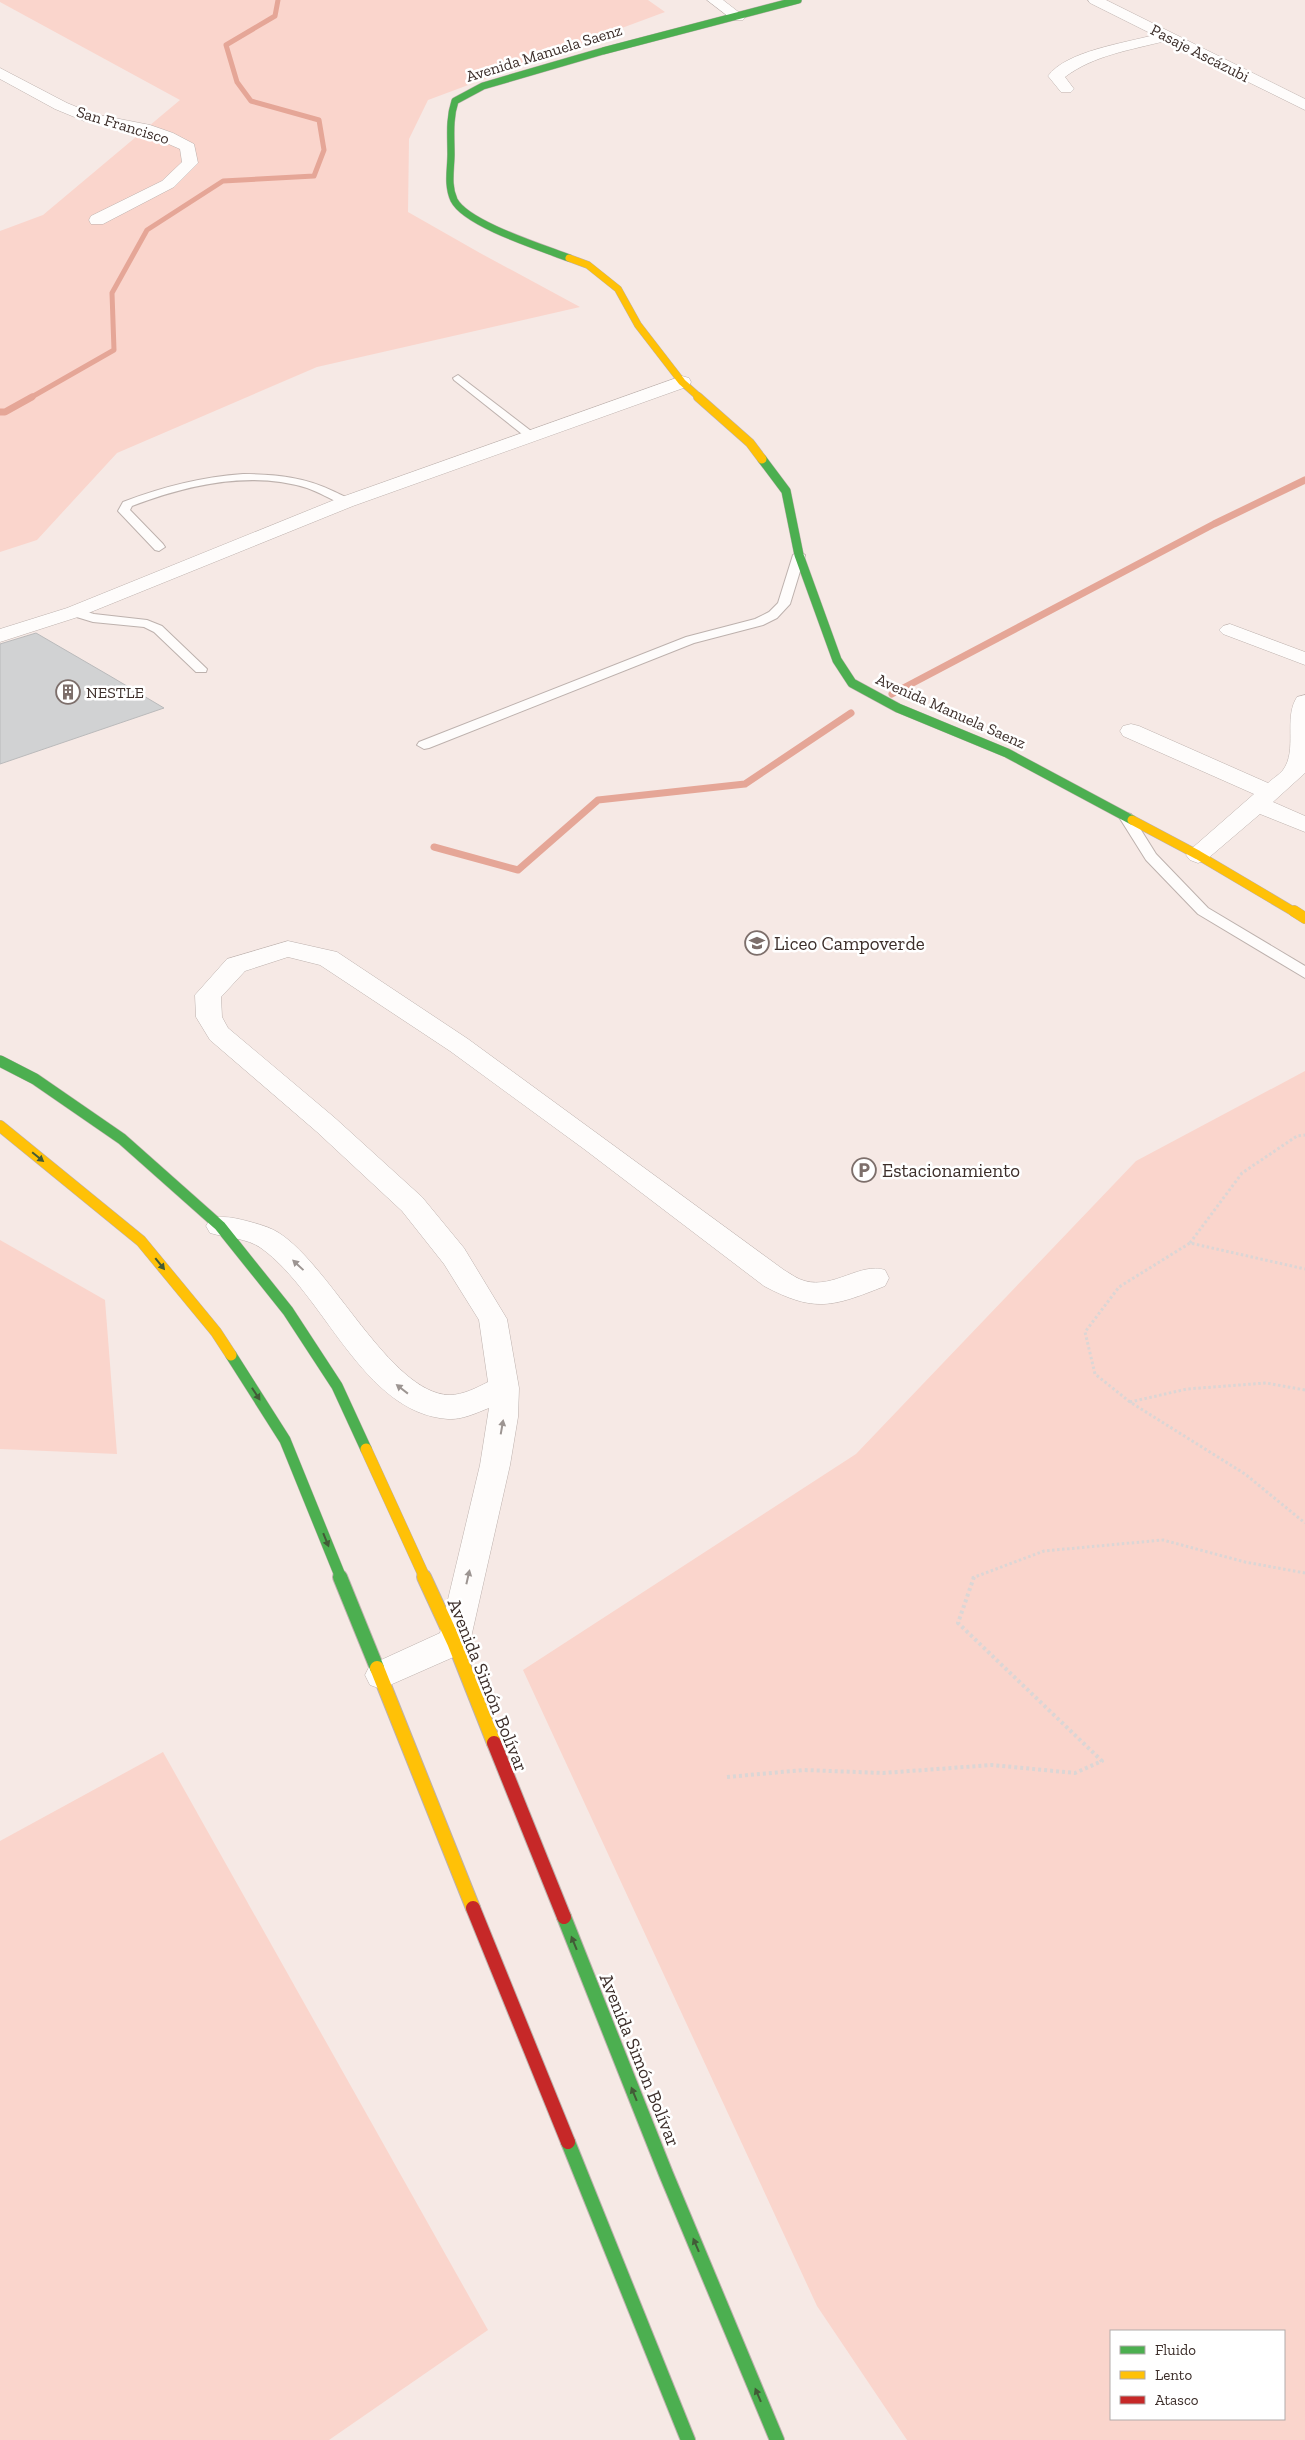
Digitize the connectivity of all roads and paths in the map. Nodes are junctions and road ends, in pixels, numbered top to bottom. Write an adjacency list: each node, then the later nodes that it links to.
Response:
1 (714, 0): 4 (street)
2 (798, 0): 4 (main road, Avenida Manuela Saenz)
3 (1095, 0): 5 (street, Pasaje Ascázubi)
4 (738, 17): 11 (main road, Avenida Manuela Saenz)
5 (1167, 36): 7 (street); 8 (street, Pasaje Ascázubi)
6 (0, 73): 9 (street, San Francisco)
7 (1066, 89)
8 (1305, 105)
9 (97, 220)
10 (458, 378): 12 (lane)
11 (682, 382): 12 (street); 15 (main road, Avenida Manuela Saenz)
12 (531, 436): 13 (street)
13 (346, 502): 14 (lane); 16 (street)
14 (159, 547)
15 (799, 555): 23 (lane); 25 (main road, Avenida Manuela Saenz)
16 (74, 612): 18 (street); 20 (lane)
17 (1230, 630): 19 (street)
18 (0, 636)
19 (1305, 659)
20 (201, 669)
21 (1305, 702): 24 (street)
22 (1131, 731): 24 (street)
23 (424, 745)
24 (1264, 798): 26 (street); 27 (street)
25 (1126, 817): 27 (main road, Avenida Manuela Saenz); 29 (lane)
26 (1305, 825)
27 (1198, 855): 28 (main road, Avenida Manuela Saenz)
28 (1305, 918)
29 (1305, 973)
30 (0, 1060): 33 (main road, Avenida Simón Bolívar)
31 (0, 1126): 43 (main road, one-way to 43)
32 (1305, 1135): 34 (path)
33 (220, 1226): 37 (street, one-way to 33); 42 (main road, Avenida Simón Bolívar)
34 (1190, 1244): 35 (path); 39 (path)
35 (1305, 1270)
36 (875, 1278): 37 (street)
37 (504, 1388): 42 (street, one-way to 37)
38 (1305, 1390): 39 (path)
39 (1130, 1402): 40 (path)
40 (1305, 1523)
41 (1305, 1573): 44 (path)
42 (454, 1642): 43 (street); 46 (main road, Avenida Simón Bolívar, one-way to 42)
43 (381, 1675): 45 (main road)
44 (727, 1777)
45 (688, 2440)
46 (777, 2440)

